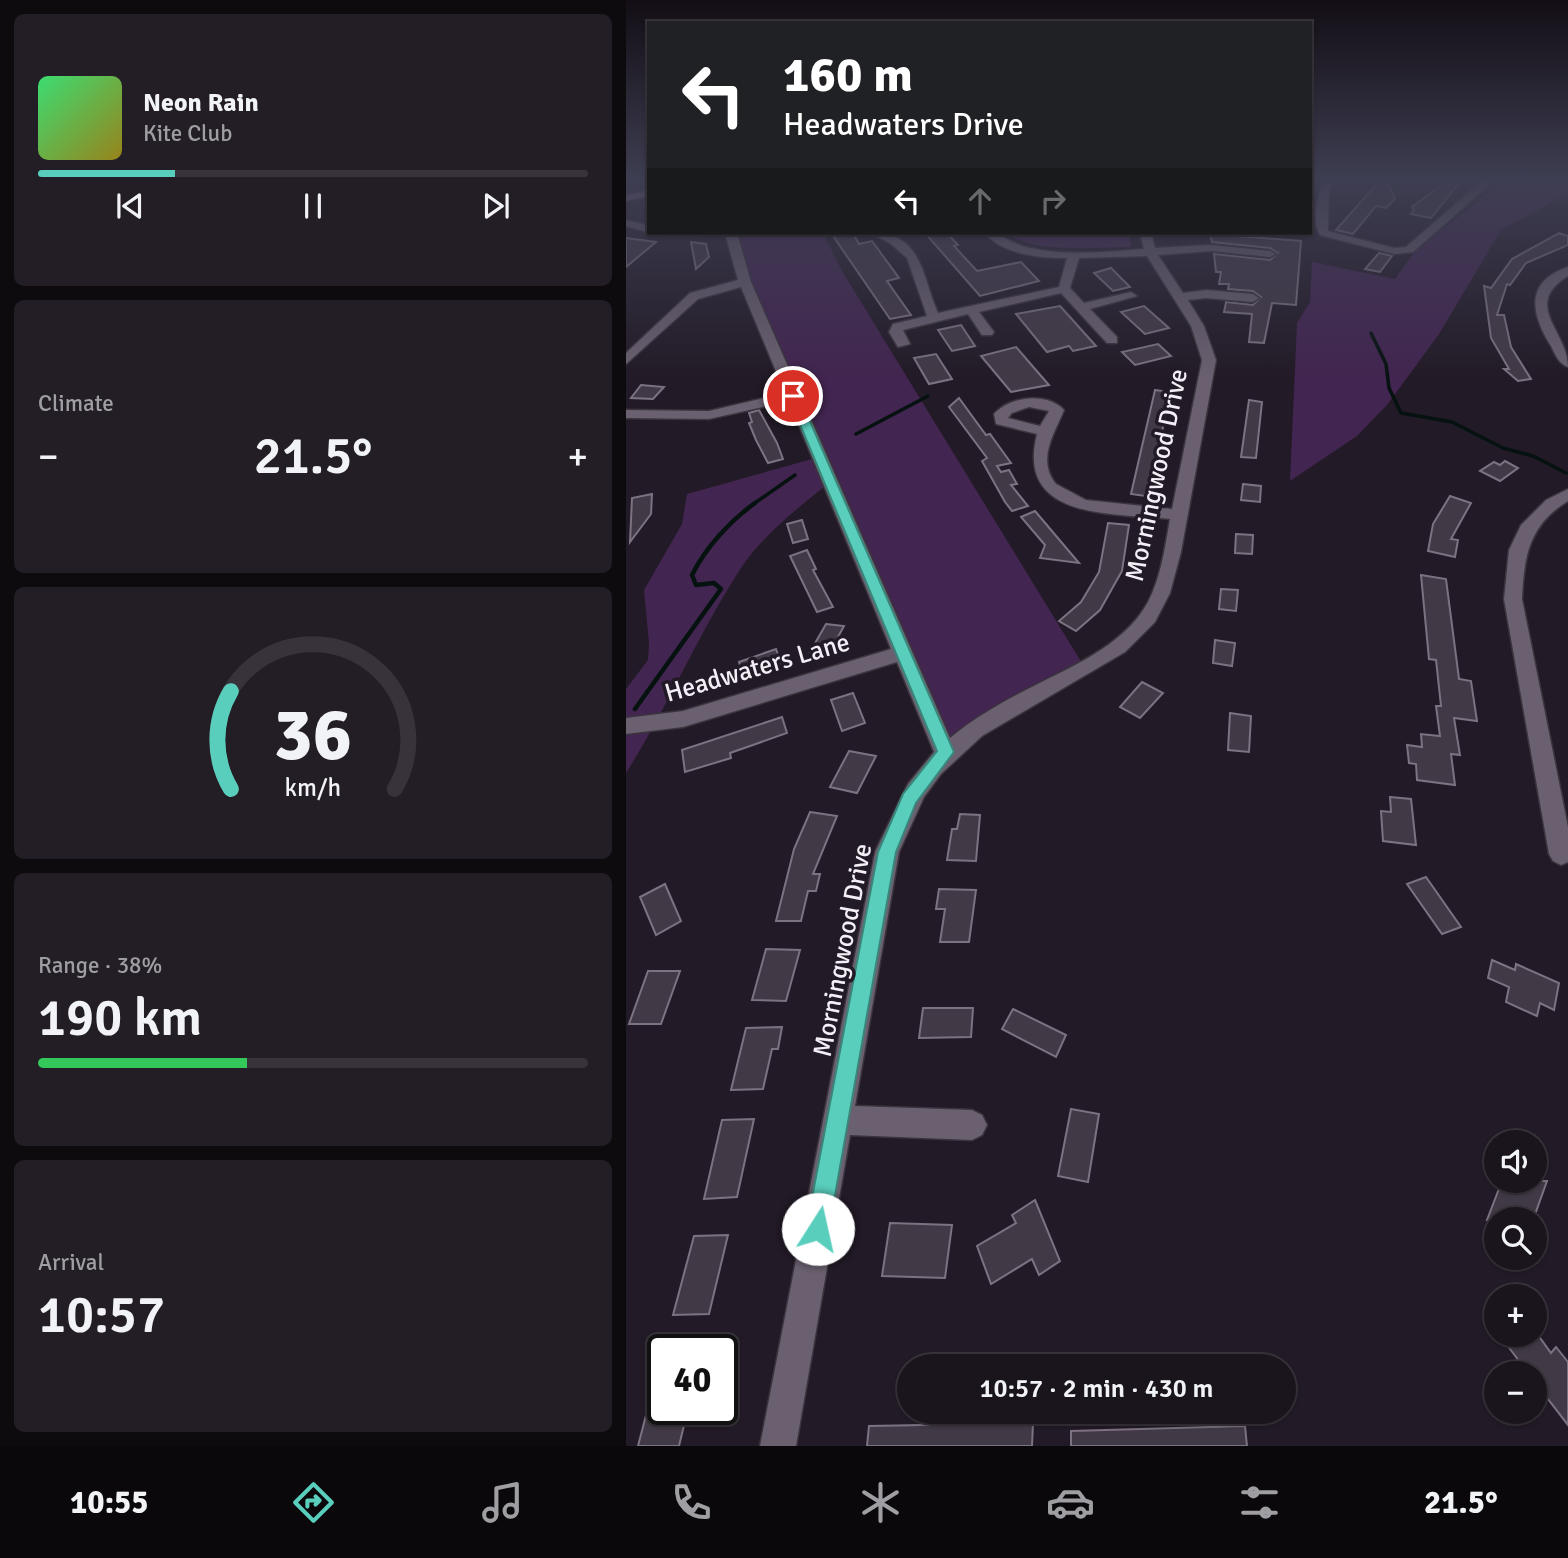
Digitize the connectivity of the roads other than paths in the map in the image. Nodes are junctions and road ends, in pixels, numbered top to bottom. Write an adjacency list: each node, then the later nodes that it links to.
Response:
1 (735, 245): 12 (street)
2 (903, 245): 19 (street)
3 (1009, 245): 10 (street)
4 (1134, 245): 10 (street)
5 (1150, 245): 15 (street, Morningwood Drive)
6 (1180, 245): 9 (street)
7 (1373, 245): 8 (street)
8 (1414, 245)
9 (1270, 254)
10 (1074, 255): 13 (street)
11 (1568, 270): 24 (street)
12 (746, 282): 23 (street); 25 (street)
13 (1064, 289): 17 (street); 18 (street)
14 (1131, 296): 17 (street)
15 (1181, 297): 16 (street); 29 (street, Morningwood Drive)
16 (1252, 298)
17 (1079, 308): 21 (street)
18 (971, 310): 19 (street); 20 (street)
19 (934, 318): 22 (street)
20 (987, 332)
21 (1112, 340)
22 (903, 344)
23 (626, 360)
24 (1568, 363)
25 (793, 396): 26 (street); 30 (street)
26 (626, 414)
27 (1044, 431): 29 (street)
28 (1568, 494): 33 (street)
29 (1179, 515): 32 (street, Morningwood Drive)
30 (901, 653): 31 (street, Headwaters Lane); 32 (street)
31 (626, 726)
32 (946, 752): 34 (street, Morningwood Drive)
33 (1561, 854)
34 (837, 1120): 35 (street); 36 (street, Morningwood Drive)
35 (972, 1125)
36 (778, 1446)

